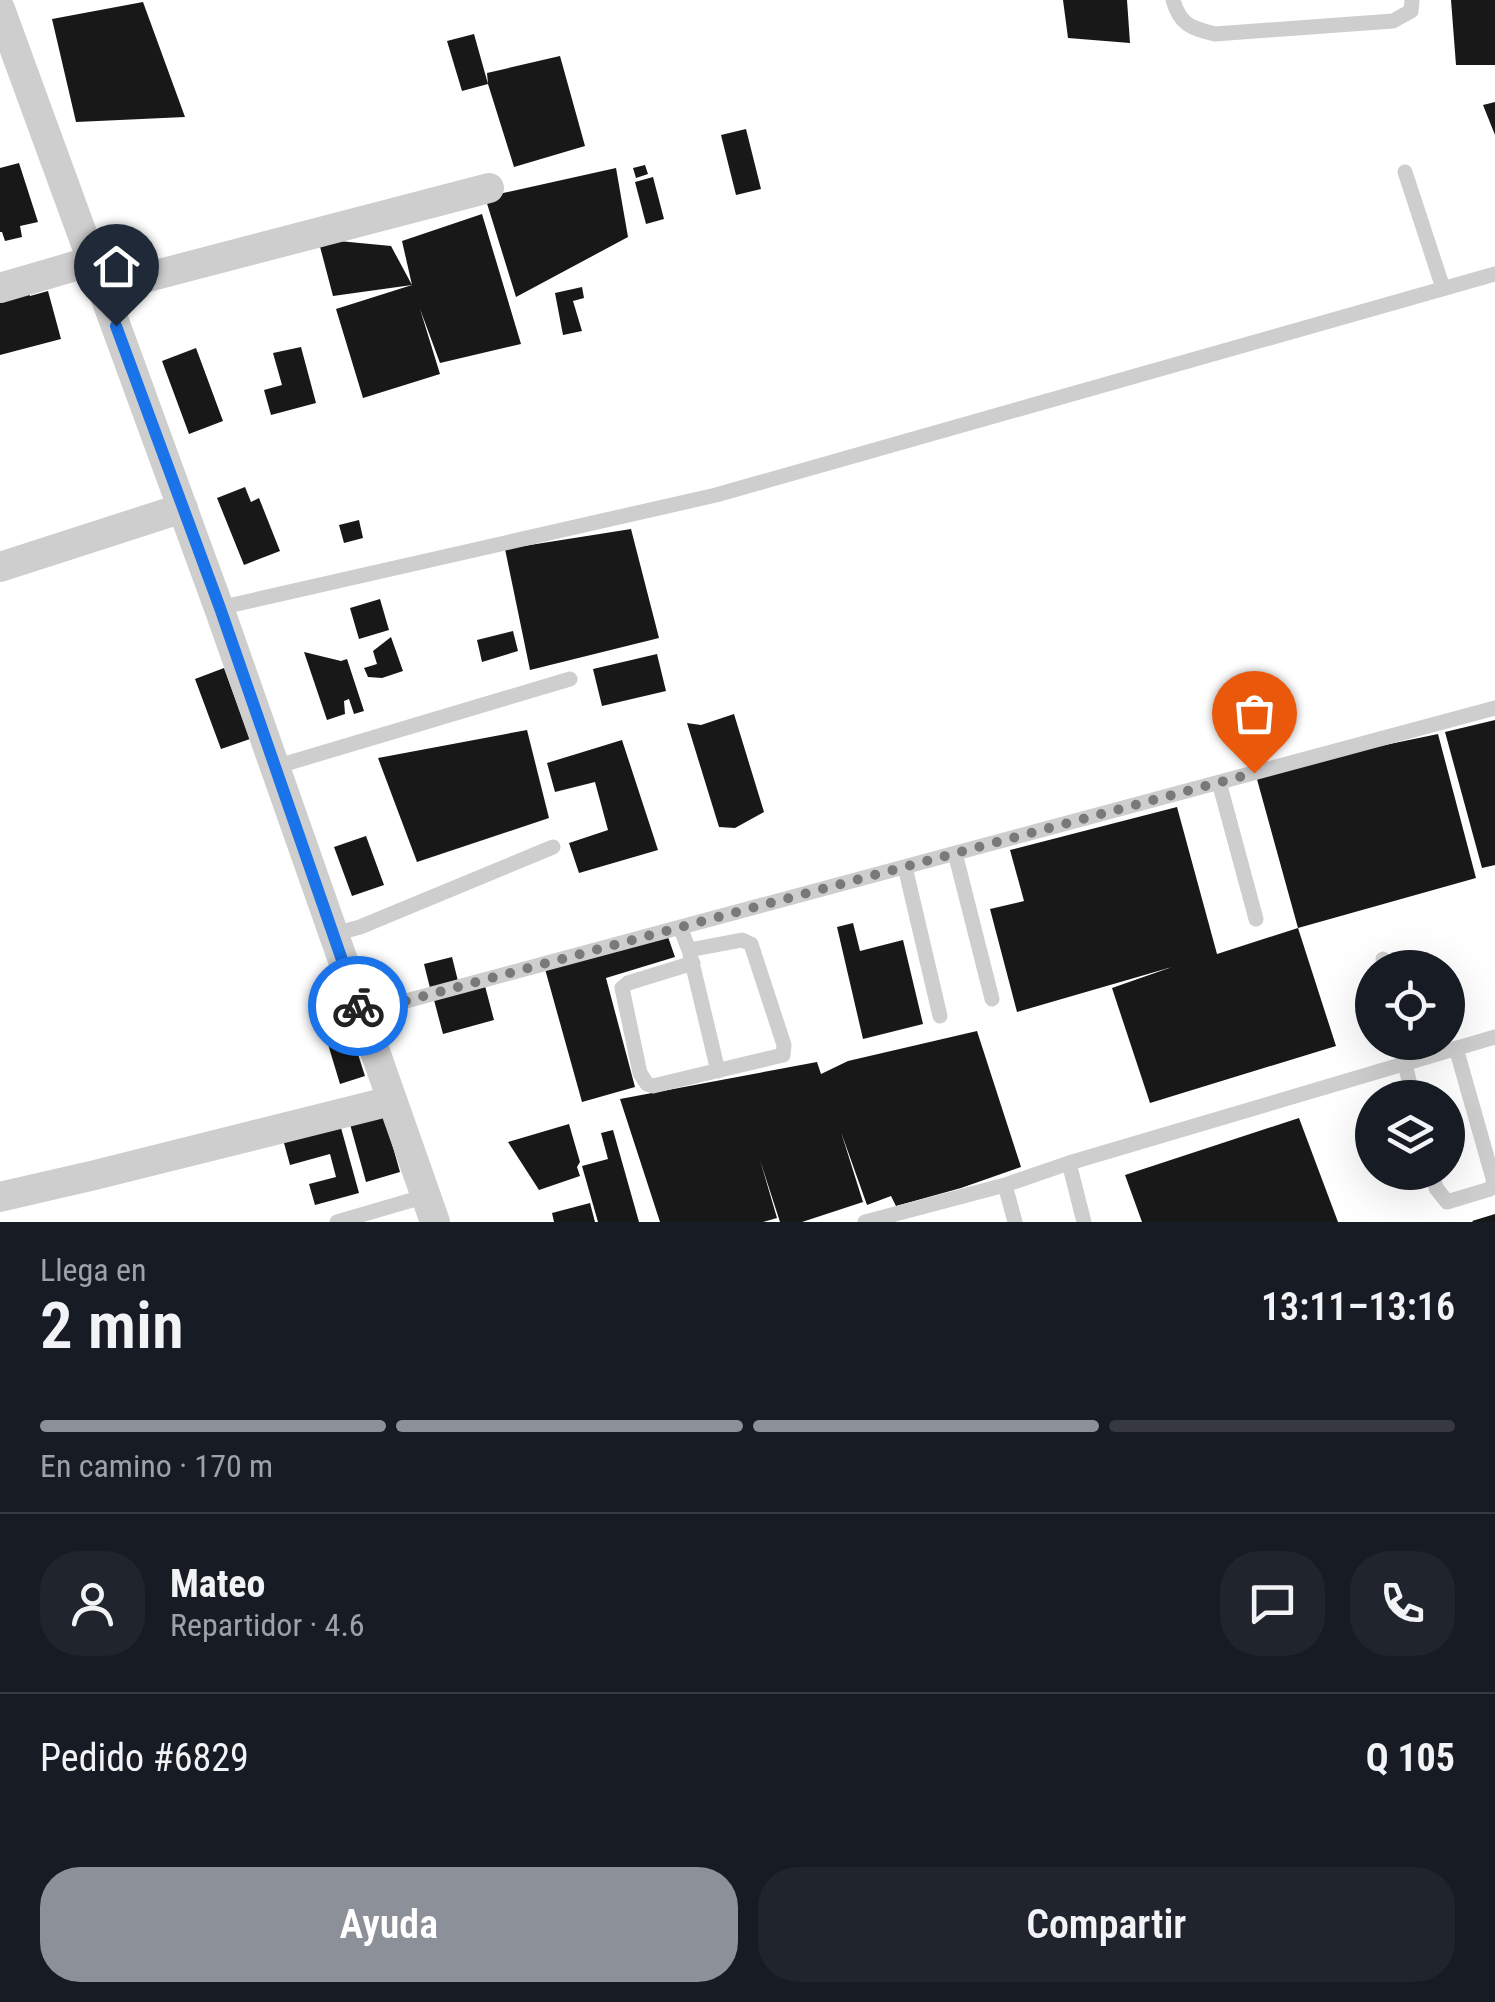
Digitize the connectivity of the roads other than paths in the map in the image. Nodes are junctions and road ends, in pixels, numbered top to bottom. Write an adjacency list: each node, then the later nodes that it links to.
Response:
1 (1173, 0): 2 (lane)
2 (1412, 0)
3 (1, 17): 7 (street)
4 (1405, 172): 9 (lane)
5 (488, 188): 7 (street)
6 (1495, 274): 9 (lane)
7 (97, 275): 8 (street); 10 (street)
8 (0, 288)
9 (1443, 288): 12 (lane)
10 (183, 508): 11 (street); 12 (street)
11 (0, 566)
12 (220, 608): 15 (street)
13 (570, 679): 15 (lane)
14 (1495, 708): 16 (lane)
15 (275, 768): 22 (street)
16 (1219, 782): 18 (lane); 20 (lane)
17 (554, 847): 22 (lane)
18 (955, 853): 19 (lane); 24 (lane)
19 (905, 867): 21 (lane); 26 (lane)
20 (1256, 919)
21 (680, 927): 23 (lane); 25 (lane)
22 (334, 934): 25 (street)
23 (691, 957): 33 (lane); 33 (lane); 33 (lane)
24 (992, 999)
25 (361, 1013): 35 (street)
26 (940, 1016)
27 (1495, 1037): 28 (lane)
28 (1465, 1045)
29 (1403, 1060): 32 (lane)
30 (1414, 1060): 32 (lane)
31 (1459, 1060): 38 (lane)
32 (1404, 1063): 34 (lane); 36 (lane)
33 (718, 1071)
34 (1408, 1080)
35 (391, 1100): 39 (street); 40 (street)
36 (1069, 1164): 37 (lane); 44 (lane)
37 (1005, 1185): 42 (lane); 43 (lane)
38 (1438, 1190)
39 (0, 1196)
40 (430, 1209): 41 (lane)
41 (337, 1222)
42 (865, 1222)
43 (1015, 1222)
44 (1084, 1222)

